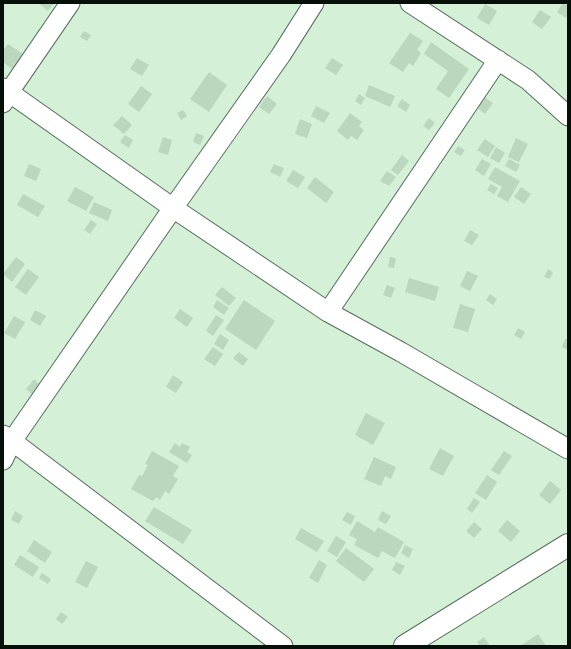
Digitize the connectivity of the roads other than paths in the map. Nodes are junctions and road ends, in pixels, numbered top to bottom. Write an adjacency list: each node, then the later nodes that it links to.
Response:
1 (70, 3): 5 (street)
2 (314, 3): 7 (street)
3 (410, 3): 4 (street)
4 (498, 60): 6 (street); 8 (street)
5 (5, 94): 7 (street)
6 (568, 116)
7 (173, 208): 8 (street); 9 (street)
8 (328, 312): 10 (street)
9 (8, 438): 11 (street); 13 (street)
10 (568, 449)
11 (3, 460)
12 (568, 545): 14 (street)
13 (284, 646)
14 (405, 646)

